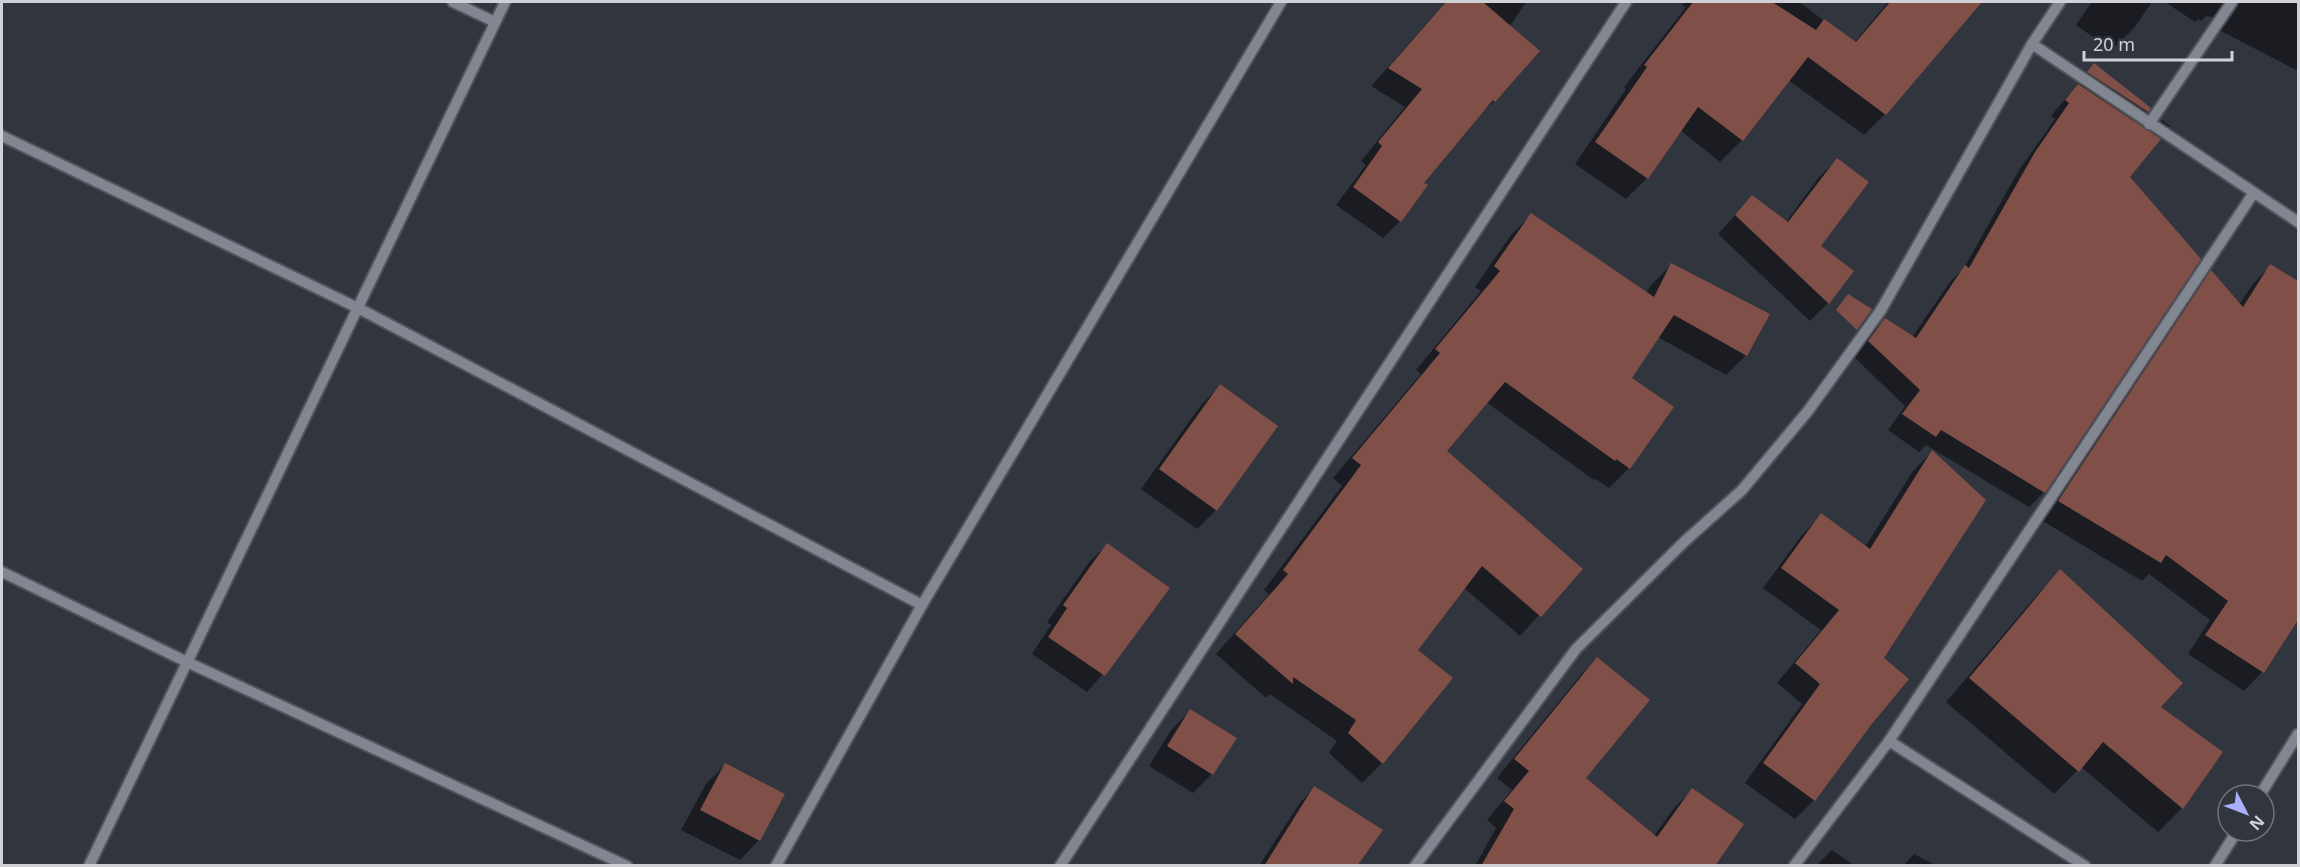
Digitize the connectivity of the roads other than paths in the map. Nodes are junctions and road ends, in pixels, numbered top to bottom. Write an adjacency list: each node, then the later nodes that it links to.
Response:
1 (453, 2): 7 (street)
2 (505, 2): 7 (street)
3 (1281, 2): 15 (street)
4 (1626, 2): 25 (street)
5 (2060, 2): 8 (street)
6 (2232, 2): 9 (street)
7 (495, 22): 13 (street)
8 (2032, 44): 9 (street); 26 (street)
9 (2149, 124): 11 (street)
10 (2, 136): 13 (street)
11 (2253, 194): 12 (street); 18 (street)
12 (2298, 222)
13 (358, 308): 15 (street); 16 (street)
14 (2, 572): 16 (street)
15 (922, 605): 24 (street)
16 (187, 662): 22 (street); 23 (street)
17 (2298, 734): 19 (street)
18 (1890, 741): 27 (street); 28 (street)
19 (2294, 749): 20 (street)
20 (2269, 783)
21 (2229, 843): 29 (street)
22 (89, 866)
23 (627, 866)
24 (776, 866)
25 (1060, 866)
26 (1415, 866)
27 (1794, 866)
28 (2085, 866)
29 (2215, 866)

